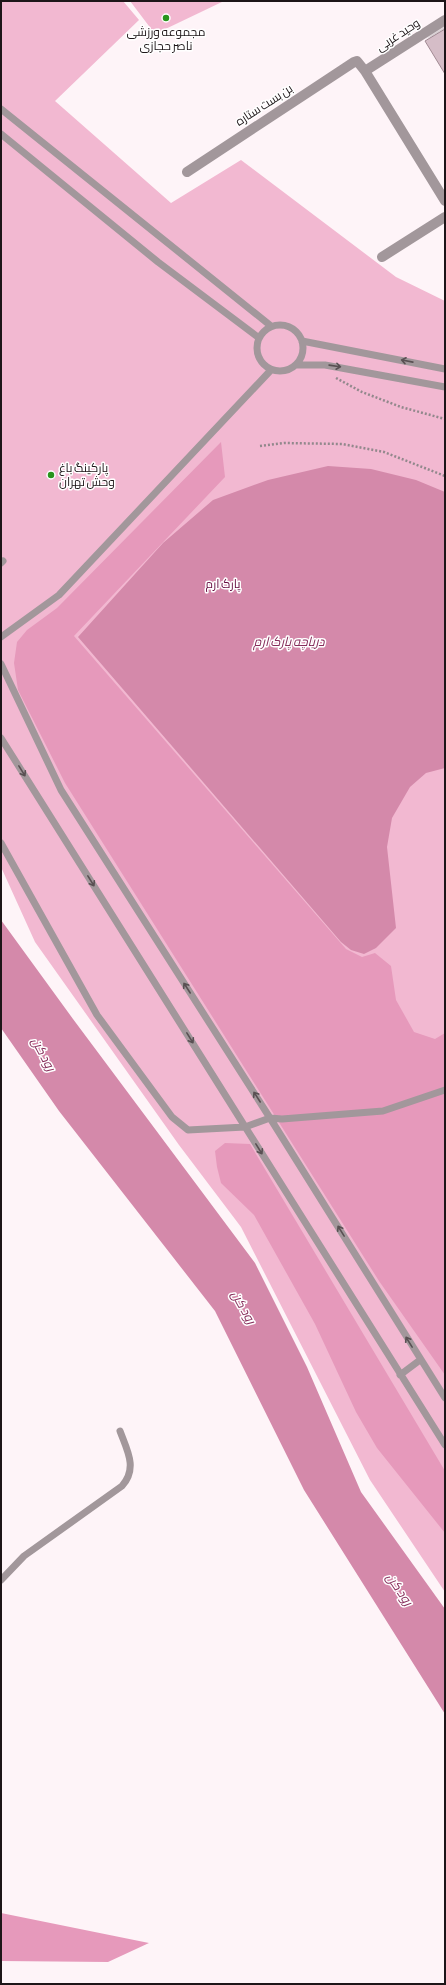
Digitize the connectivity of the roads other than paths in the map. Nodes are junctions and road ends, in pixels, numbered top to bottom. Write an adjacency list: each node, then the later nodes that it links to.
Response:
1 (445, 20): 2 (street, وحید غربی)
2 (365, 71): 5 (street, بن بست ستاره); 6 (street)
3 (1, 109): 9 (lane)
4 (1, 134): 10 (lane)
5 (187, 172)
6 (445, 201)
7 (445, 217): 8 (street)
8 (382, 257)
9 (271, 326): 10 (lane); 11 (lane)
10 (259, 338): 14 (lane)
11 (302, 341): 12 (lane); 13 (lane, one-way to 11)
12 (296, 365): 14 (lane); 15 (lane, one-way to 15)
13 (445, 369)
14 (271, 370): 16 (lane)
15 (445, 387)
16 (1, 637)
17 (1, 664): 21 (lane, one-way to 17)
18 (1, 738): 22 (lane, one-way to 22)
19 (1, 843): 22 (lane)
20 (445, 1090): 21 (lane)
21 (270, 1118): 22 (lane); 23 (lane, one-way to 21)
22 (245, 1127): 24 (lane, one-way to 24)
23 (420, 1360): 24 (lane); 25 (lane)
24 (400, 1375): 27 (lane)
25 (445, 1398)
26 (120, 1431): 28 (lane)
27 (445, 1445)
28 (1, 1580)

